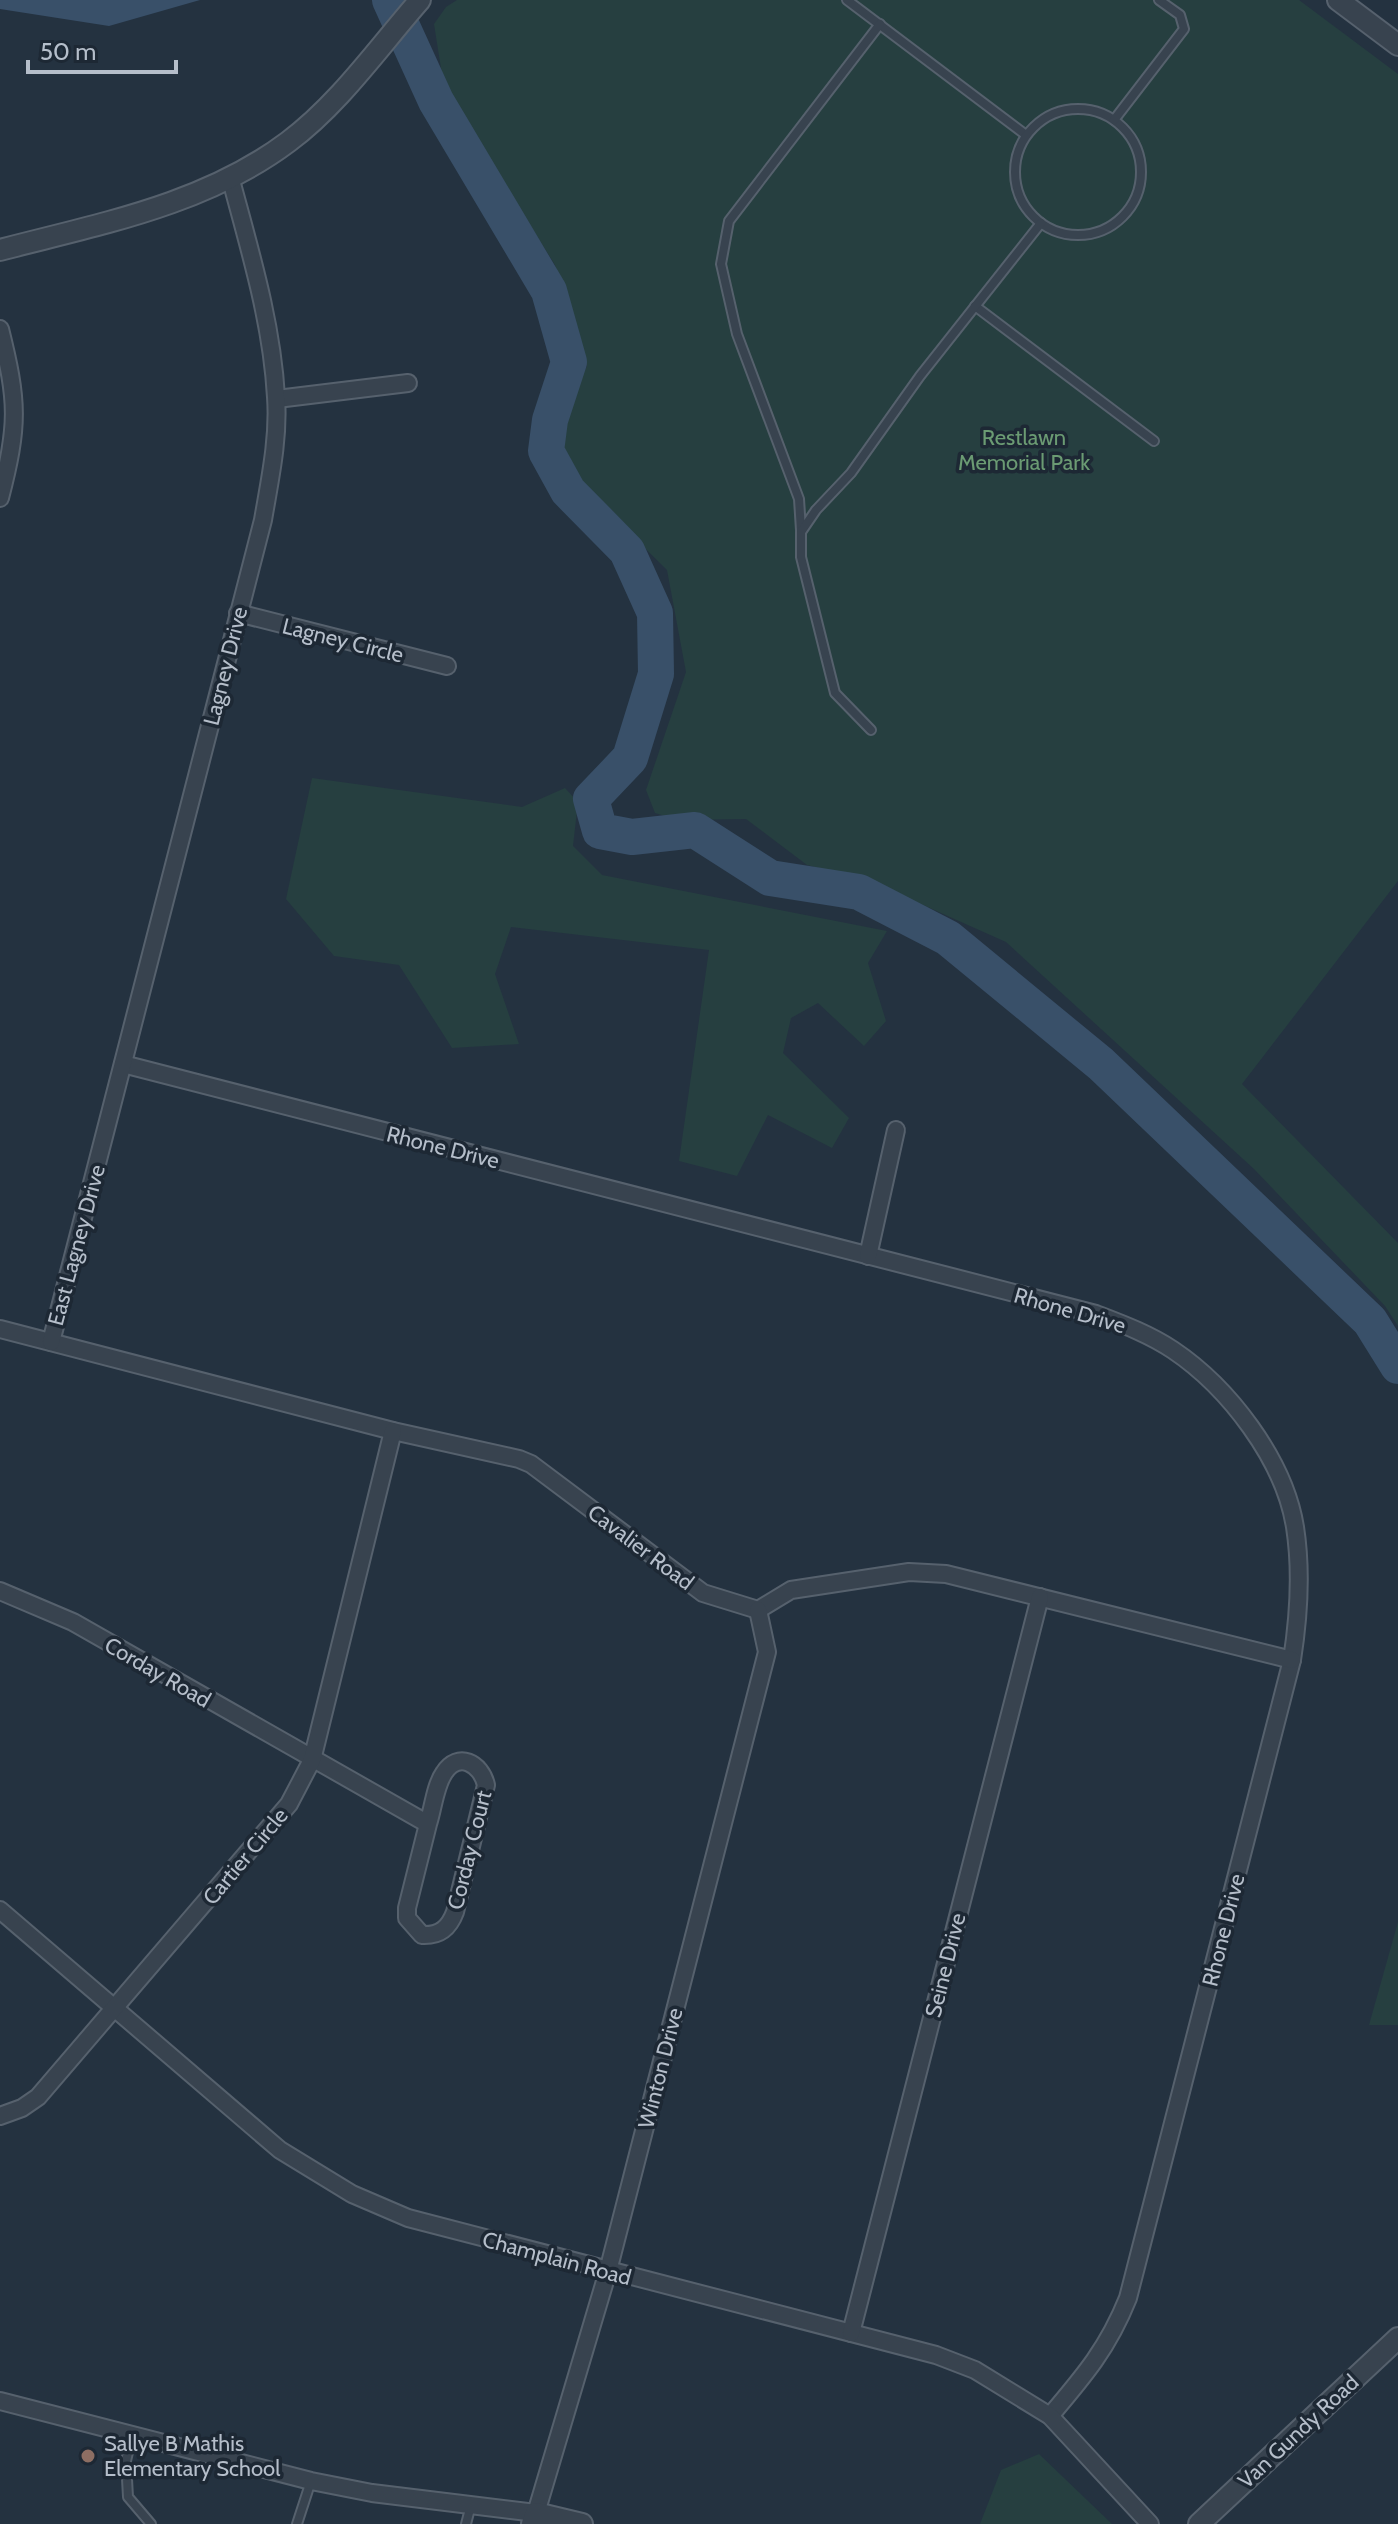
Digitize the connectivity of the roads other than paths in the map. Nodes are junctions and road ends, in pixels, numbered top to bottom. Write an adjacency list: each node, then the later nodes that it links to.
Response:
1 (420, 0): 9 (street)
2 (847, 0): 5 (lane)
3 (1159, 0): 7 (lane)
4 (1338, 0): 6 (street)
5 (880, 24): 8 (lane); 18 (lane)
6 (1398, 45)
7 (1114, 120): 8 (lane); 10 (lane)
8 (1026, 135): 10 (lane)
9 (231, 180): 11 (street); 15 (street, Lagney Drive)
10 (1041, 223): 12 (lane)
11 (0, 250)
12 (975, 306): 16 (lane); 18 (lane)
13 (0, 329): 17 (street)
14 (408, 383): 15 (street)
15 (277, 399): 19 (street, Lagney Drive)
16 (1154, 441)
17 (0, 498)
18 (801, 532): 21 (lane)
19 (238, 613): 20 (street, Lagney Circle); 22 (street, Lagney Drive)
20 (447, 666)
21 (871, 730)
22 (123, 1064): 24 (street, Lagney Drive); 25 (street, Rhone Drive)
23 (896, 1130): 25 (street)
24 (102, 1148): 27 (street, East Lagney Drive)
25 (868, 1256): 32 (street, Rhone Drive)
26 (0, 1329): 27 (street, Cavalier Road)
27 (51, 1342): 28 (street, Cavalier Road)
28 (393, 1431): 31 (street, Cavalier Road); 33 (street, Cartier Circle)
29 (0, 1591): 33 (street, Corday Road)
30 (1040, 1597): 31 (street); 32 (street); 39 (street, Seine Drive)
31 (758, 1610): 38 (street, Winton Drive)
32 (1292, 1660): 42 (street, Rhone Drive)
33 (312, 1760): 34 (street); 36 (street, Cartier Circle)
34 (428, 1824): 34 (street, Corday Court)
35 (0, 1910): 36 (street, Champlain Road)
36 (115, 2009): 37 (street, Cartier Circle); 38 (street, Champlain Road)
37 (0, 2116)
38 (608, 2271): 39 (street, Champlain Road); 46 (street, Winton Drive)
39 (851, 2333): 42 (street, Champlain Road)
40 (1398, 2338): 52 (street, Van Gundy Road)
41 (0, 2401): 43 (street)
42 (1050, 2416): 51 (street, Champlain Road)
43 (132, 2435): 44 (street); 47 (lane)
44 (311, 2481): 45 (street); 48 (lane)
45 (471, 2505): 46 (street); 49 (lane)
46 (534, 2518): 50 (street)
47 (151, 2524)
48 (297, 2524)
49 (466, 2524)
50 (582, 2524)
51 (1150, 2524)
52 (1199, 2524)

